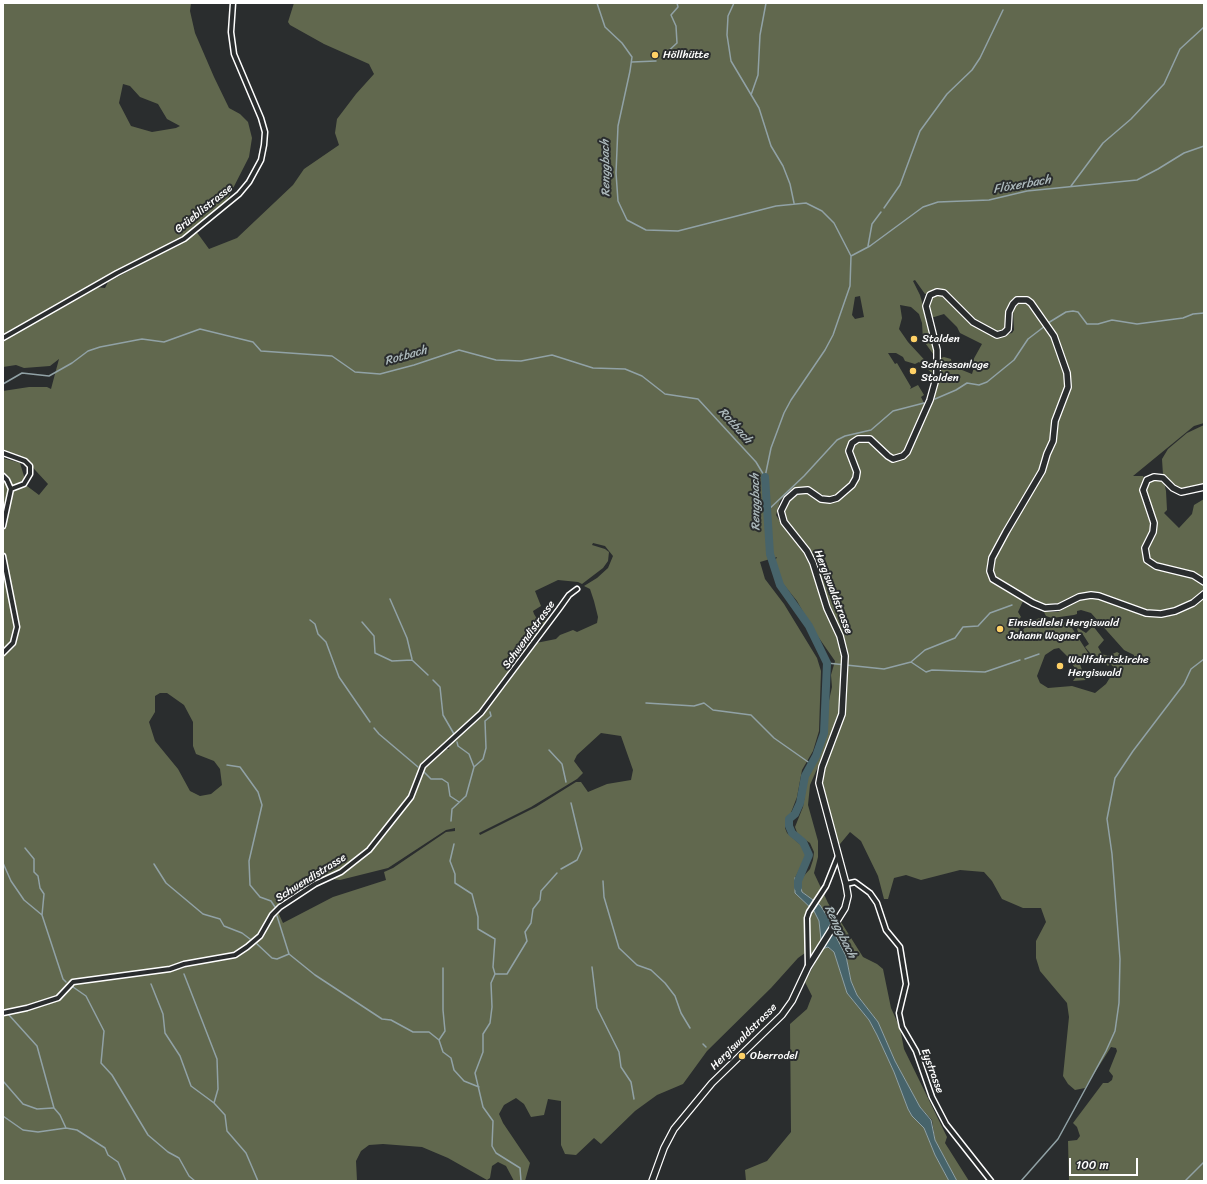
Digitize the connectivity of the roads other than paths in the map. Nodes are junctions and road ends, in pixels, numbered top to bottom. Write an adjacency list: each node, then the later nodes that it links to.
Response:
1 (233, 3): 2 (street, Grüeblistrasse)
2 (3, 338)
3 (3, 453): 6 (street)
4 (3, 476): 6 (street)
5 (1204, 487): 9 (street)
6 (11, 489): 7 (street)
7 (3, 526)
8 (3, 556): 12 (street)
9 (1204, 582)
10 (577, 589): 16 (street, Schwendistrasse)
11 (1204, 594): 13 (street, Hergiswaldstrasse)
12 (3, 653)
13 (838, 856): 14 (street, Hergiswaldstrasse); 15 (street)
14 (846, 884): 15 (street, Hergiswaldstrasse); 18 (street, Eystrasse)
15 (808, 967): 17 (street, Hergiswaldstrasse)
16 (3, 1013)
17 (652, 1181)
18 (991, 1181)

